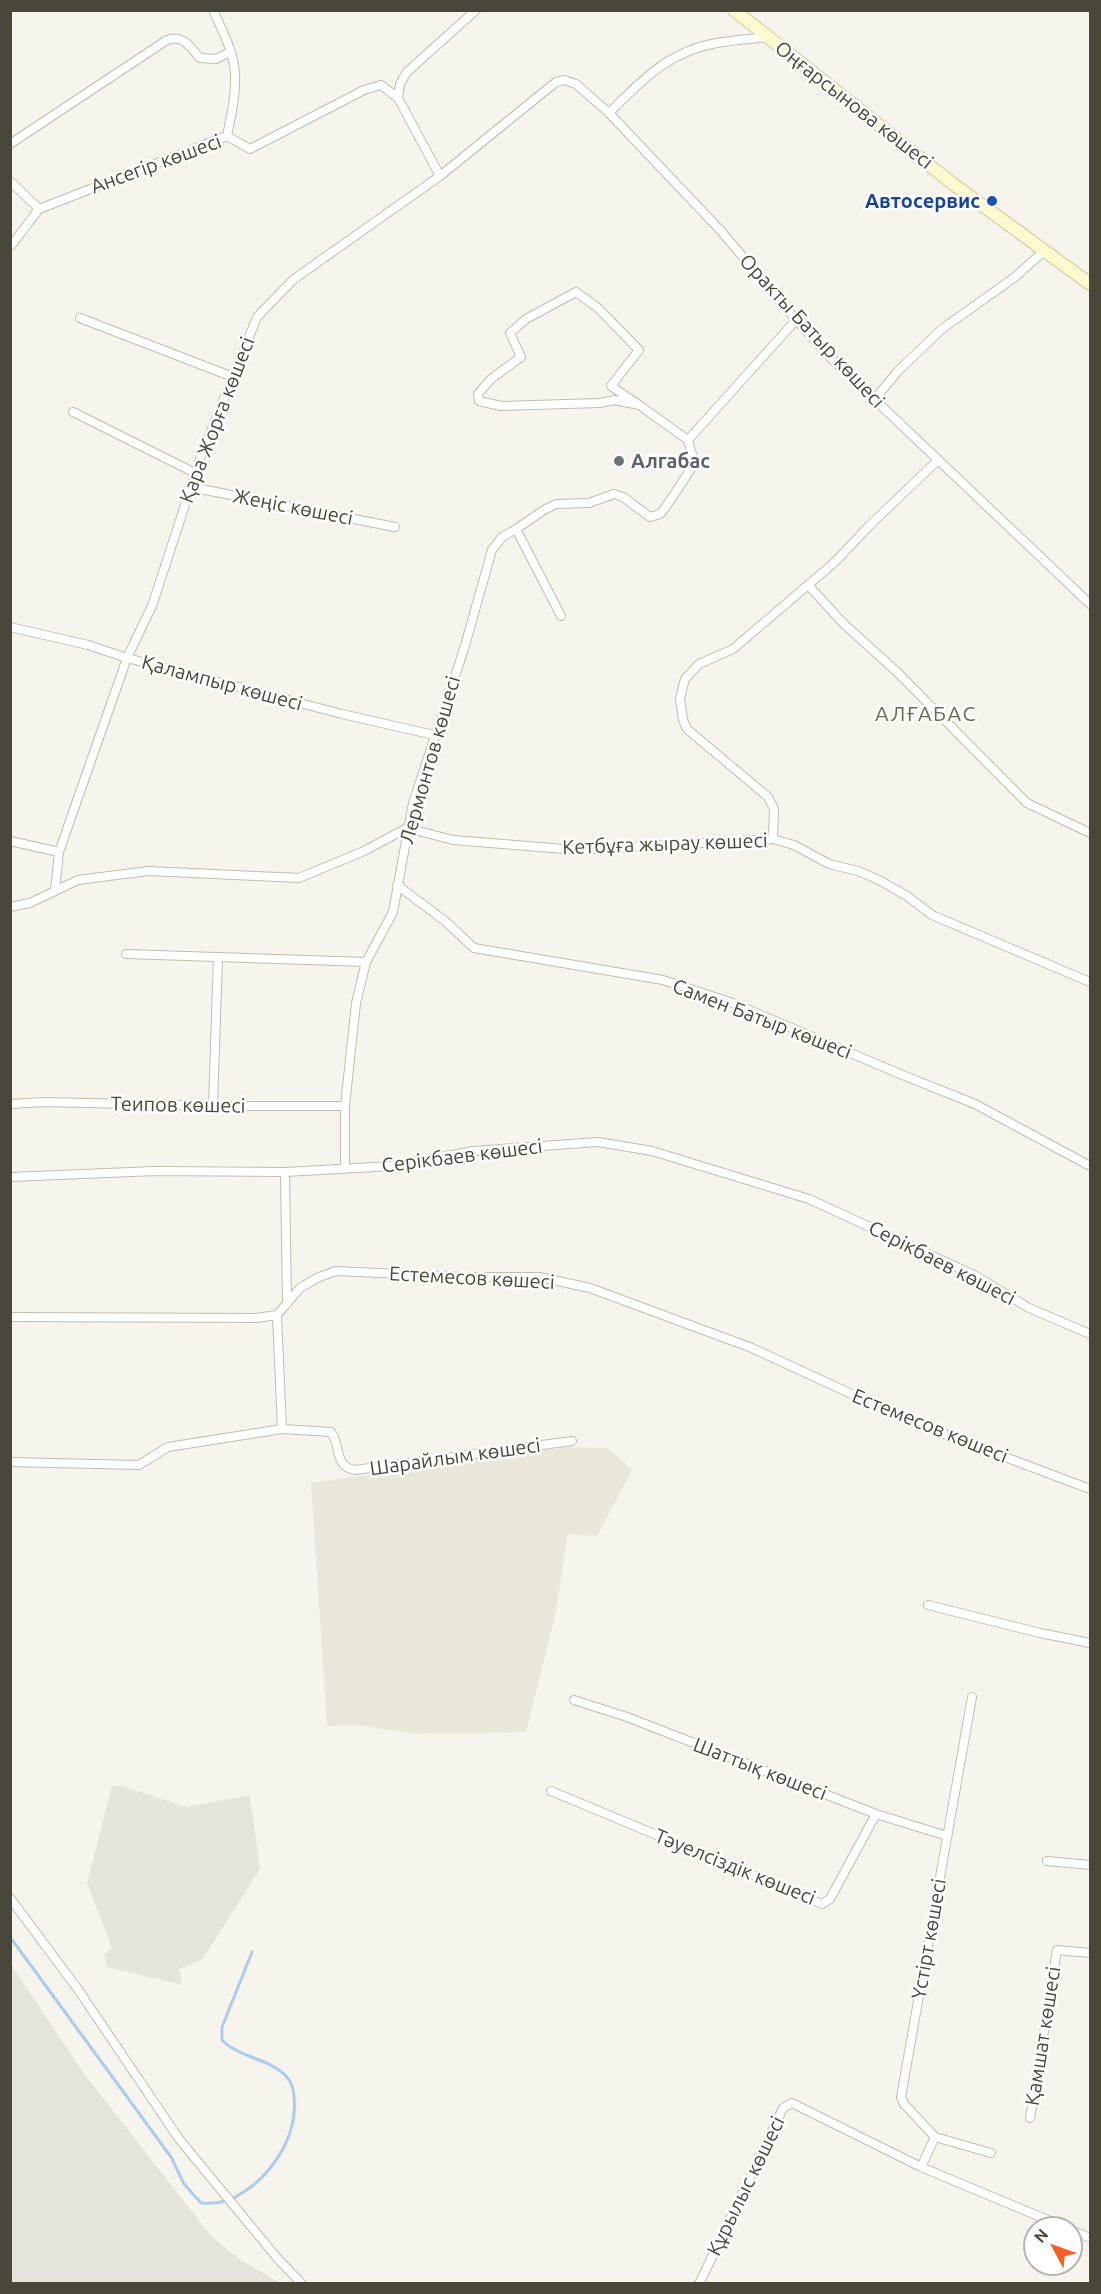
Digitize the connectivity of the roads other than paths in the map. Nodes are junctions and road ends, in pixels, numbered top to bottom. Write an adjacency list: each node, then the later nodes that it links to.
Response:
1 (213, 10): 5 (street)
2 (476, 10): 7 (street)
3 (734, 10): 4 (main road, Оңғарсынова көшесі)
4 (768, 37): 8 (street); 15 (main road, Оңғарсынова көшесі)
5 (230, 52): 9 (street); 10 (street)
6 (564, 80): 8 (street, Оракты Батыр көшесі); 11 (street, Қара Жорға көшесі)
7 (399, 98): 9 (street, Ансегір көшесі); 11 (street)
8 (609, 113): 18 (street, Оракты Батыр көшесі)
9 (227, 136): 13 (street, Ансегір көшесі)
10 (10, 144)
11 (440, 176): 19 (street, Қара Жорға көшесі)
12 (10, 180): 13 (street)
13 (39, 209): 14 (street)
14 (10, 247)
15 (1045, 250): 16 (main road, Оңғарсынова көшесі); 20 (street)
16 (1090, 284)
17 (80, 318): 19 (street)
18 (796, 320): 20 (street, Оракты Батыр көшесі); 23 (street)
19 (233, 377): 25 (street, Қара Жорға көшесі)
20 (874, 400): 24 (street, Оракты Батыр көшесі)
21 (639, 405): 21 (street); 23 (street)
22 (73, 412): 25 (street)
23 (688, 440): 28 (street, Лермонтов көшесі)
24 (938, 460): 29 (street); 30 (street, Оракты Батыр көшесі)
25 (195, 473): 26 (street, Қара Жорға көшесі)
26 (190, 487): 27 (street, Жеңіс көшесі); 33 (street, Қара Жорға көшесі)
27 (395, 527)
28 (516, 529): 31 (street); 34 (street, Лермонтов көшесі)
29 (808, 585): 36 (street); 37 (street)
30 (1090, 604)
31 (561, 616)
32 (10, 627): 33 (street, Қалампыр көшесі)
33 (127, 658): 34 (street, Қалампыр көшесі); 39 (street, Қара Жорға көшесі)
34 (434, 735): 35 (street, Лермонтов көшесі)
35 (407, 828): 37 (street, Кетбұға жырау көшесі); 40 (street, Лермонтов көшесі); 41 (street)
36 (1090, 833)
37 (773, 839): 46 (street, Кетбұға жырау көшесі)
38 (10, 841): 39 (street)
39 (59, 852): 41 (street, Қара Жорға көшесі)
40 (397, 885): 45 (street, Лермонтов көшесі); 50 (street, Самен Батыр көшесі)
41 (55, 891): 42 (street)
42 (10, 906)
43 (126, 954): 44 (street)
44 (219, 957): 45 (street); 48 (street)
45 (366, 962): 49 (street, Лермонтов көшесі)
46 (1090, 982)
47 (10, 1104): 48 (street, Теипов көшесі)
48 (213, 1106): 49 (street, Теипов көшесі)
49 (345, 1106): 51 (street, Лермонтов көшесі)
50 (1090, 1166)
51 (345, 1168): 52 (street, Серікбаев көшесі); 57 (street, Серікбаев көшесі)
52 (285, 1172): 53 (street, Серікбаев көшесі); 54 (street)
53 (10, 1177)
54 (286, 1304): 55 (street, Естемесов көшесі); 61 (street, Естемесов көшесі)
55 (277, 1315): 56 (street); 58 (street)
56 (10, 1317)
57 (1090, 1334)
58 (282, 1429): 59 (street, Шарайлым көшесі); 60 (street, Шарайлым көшесі)
59 (572, 1441)
60 (10, 1462)
61 (1090, 1489)
62 (928, 1605): 63 (street)
63 (1090, 1643)
64 (972, 1697): 68 (street, Үстірт көшесі)
65 (574, 1700): 67 (street, Шаттық көшесі)
66 (551, 1791): 67 (street, Тәуелсіздік көшесі)
67 (876, 1814): 68 (street, Шаттық көшесі)
68 (947, 1836): 74 (street, Үстірт көшесі)
69 (1047, 1861): 70 (street)
70 (1090, 1865)
71 (10, 1898): 78 (street)
72 (1090, 1953): 73 (street, Қамшат көшесі)
73 (1030, 2118)
74 (935, 2137): 75 (street); 76 (street)
75 (992, 2154)
76 (921, 2167): 77 (street); 79 (street, Құрылыс көшесі)
77 (1038, 2216)
78 (302, 2283)
79 (699, 2283)

